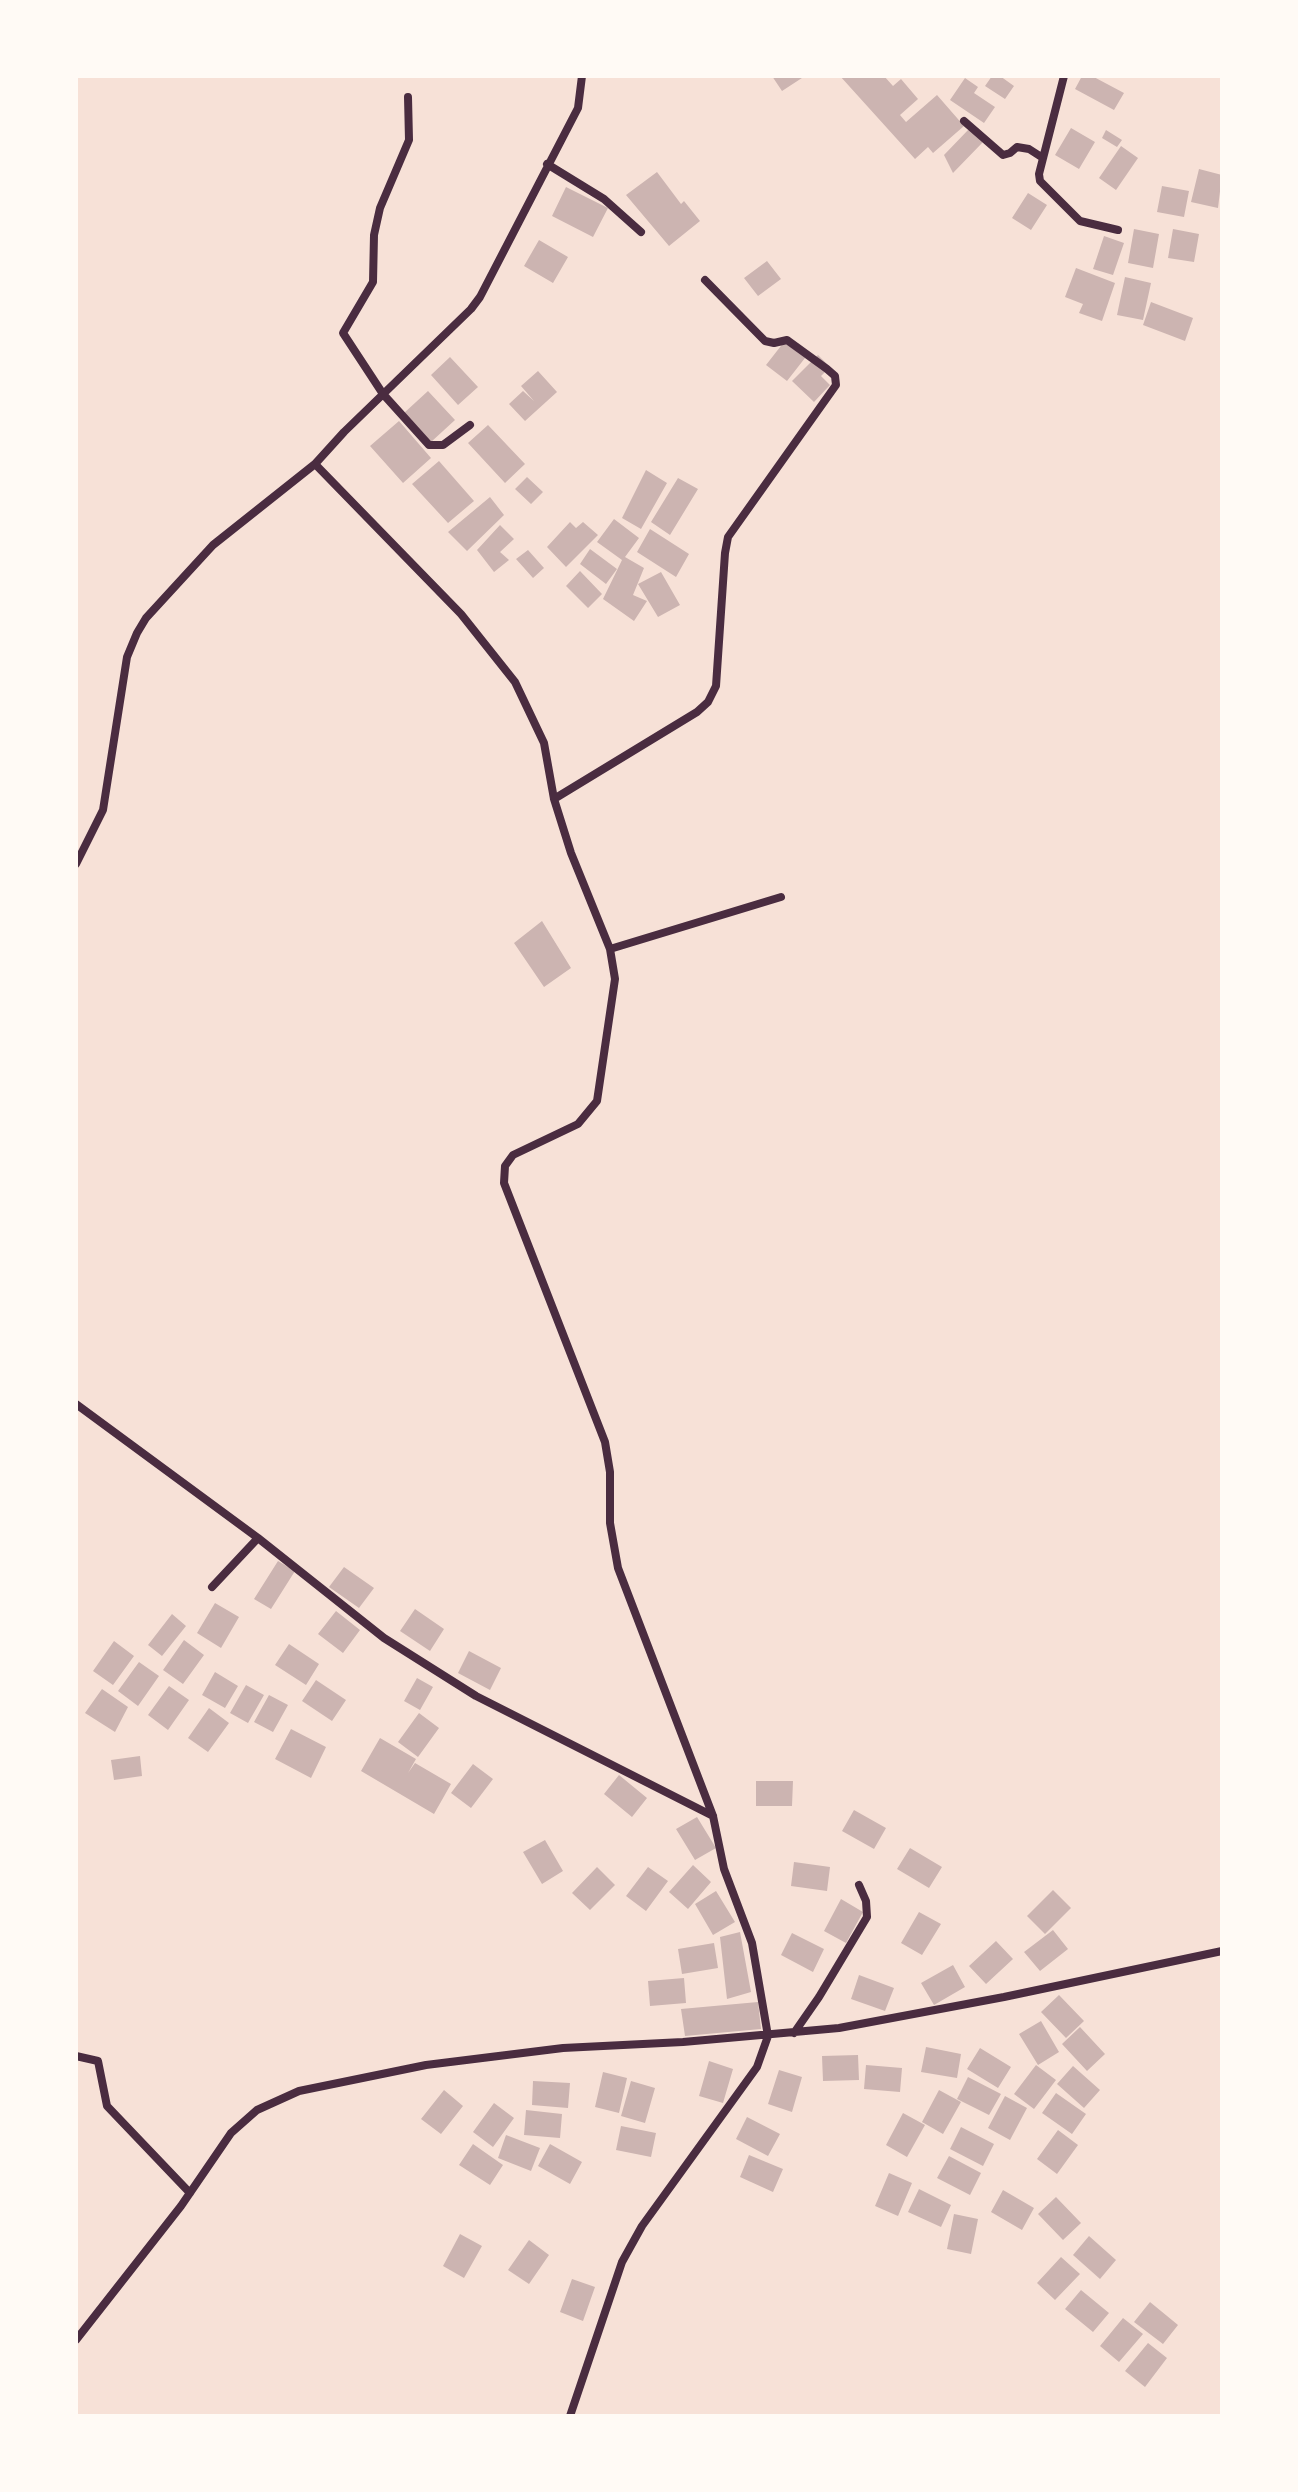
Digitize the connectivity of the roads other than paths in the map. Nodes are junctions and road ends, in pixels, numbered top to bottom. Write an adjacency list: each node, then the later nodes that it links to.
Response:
1 (582, 76): 6 (street)
2 (1064, 76): 5 (street)
3 (408, 97): 10 (street)
4 (964, 121): 5 (street)
5 (1043, 158): 7 (street)
6 (547, 164): 8 (street); 10 (street)
7 (1118, 230)
8 (641, 232)
9 (705, 280): 13 (street)
10 (383, 394): 11 (street); 12 (street)
11 (470, 425)
12 (315, 464): 13 (street); 14 (street)
13 (554, 799): 16 (street)
14 (76, 864)
15 (781, 897): 16 (street)
16 (610, 949): 20 (street)
17 (76, 1404): 18 (street)
18 (258, 1538): 19 (street); 20 (street)
19 (212, 1587)
20 (713, 1816): 24 (street)
21 (859, 1885): 23 (street)
22 (1222, 1951): 23 (street)
23 (794, 2033): 24 (street)
24 (768, 2036): 26 (street); 28 (street)
25 (76, 2056): 26 (street)
26 (190, 2193): 27 (street)
27 (76, 2340)
28 (570, 2416)

